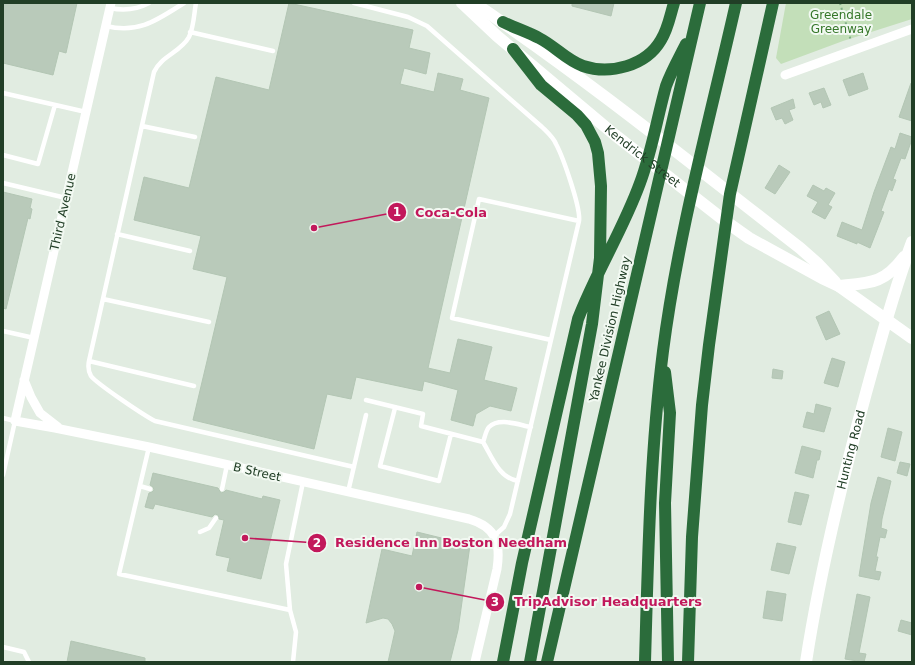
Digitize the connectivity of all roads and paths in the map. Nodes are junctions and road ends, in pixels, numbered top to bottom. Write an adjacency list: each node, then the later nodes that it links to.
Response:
1 (149, 3): 12 (lane)
2 (184, 3): 15 (lane)
3 (196, 3): 17 (lane)
4 (354, 3): 31 (lane)
5 (462, 3): 18 (main road, Kendrick Street)
6 (474, 3): 13 (main road, Kendrick Street)
7 (674, 3): 13 (highway)
8 (700, 3): 14 (highway, Yankee Division Highway)
9 (736, 3): 44 (highway)
10 (773, 3): 29 (highway)
11 (840, 3): 19 (path)
12 (111, 6): 15 (street, Third Avenue)
13 (503, 22): 29 (main road, Kendrick Street)
14 (696, 23): 75 (highway); 77 (highway, Yankee Division Highway)
15 (106, 26): 24 (street, Third Avenue)
16 (912, 29): 19 (street)
17 (190, 32): 20 (lane); 25 (lane)
18 (513, 49): 32 (main road, Kendrick Street); 76 (highway)
19 (853, 50): 21 (street)
20 (273, 51)
21 (785, 75)
22 (3, 93): 23 (lane)
23 (55, 105): 24 (lane); 27 (lane)
24 (86, 112): 30 (street, Third Avenue)
25 (142, 126): 26 (lane); 33 (lane)
26 (195, 137)
27 (3, 155)
28 (3, 183): 30 (lane)
29 (726, 191): 32 (highway); 36 (main road, Kendrick Street)
30 (66, 198): 41 (street, Third Avenue)
31 (579, 221): 43 (lane); 43 (lane)
32 (725, 221): 36 (main road, Kendrick Street); 80 (highway)
33 (117, 234): 35 (lane); 37 (lane)
34 (911, 245): 36 (main road); 38 (main road, Hunting Road)
35 (190, 251)
36 (839, 286): 38 (main road, Kendrick Street)
37 (103, 299): 39 (lane); 45 (lane)
38 (886, 320): 42 (main road, Kendrick Street); 81 (main road, Hunting Road)
39 (209, 322)
40 (3, 331): 41 (lane)
41 (34, 338): 46 (street, Third Avenue)
42 (912, 338)
43 (551, 340): 53 (lane)
44 (662, 354): 78 (highway); 79 (highway)
45 (89, 361): 47 (lane); 59 (lane)
46 (24, 380): 52 (street, Third Avenue); 54 (street)
47 (194, 386)
48 (366, 400): 49 (lane)
49 (395, 408): 55 (lane); 55 (lane)
50 (366, 415): 59 (lane)
51 (3, 418): 52 (lane)
52 (15, 420): 54 (street, B Street); 60 (lane)
53 (531, 427): 56 (lane); 61 (lane)
54 (59, 428): 57 (street, B Street)
55 (451, 434): 56 (lane)
56 (483, 442): 61 (lane)
57 (149, 448): 58 (street, B Street); 63 (lane)
58 (227, 465): 62 (street, B Street); 65 (lane)
59 (354, 467): 66 (lane)
60 (3, 475)
61 (518, 481): 69 (lane)
62 (303, 482): 66 (street, B Street); 70 (lane)
63 (140, 486): 64 (lane); 70 (lane)
64 (150, 488)
65 (222, 489)
66 (348, 492): 69 (street, B Street)
67 (216, 518): 68 (lane)
68 (200, 532)
69 (494, 536): 74 (street)
70 (290, 610): 73 (lane)
71 (3, 647): 72 (lane)
72 (29, 662)
73 (293, 662)
74 (475, 662)
75 (503, 662)
76 (530, 662)
77 (547, 662)
78 (645, 662)
79 (668, 662)
80 (688, 662)
81 (806, 662)

